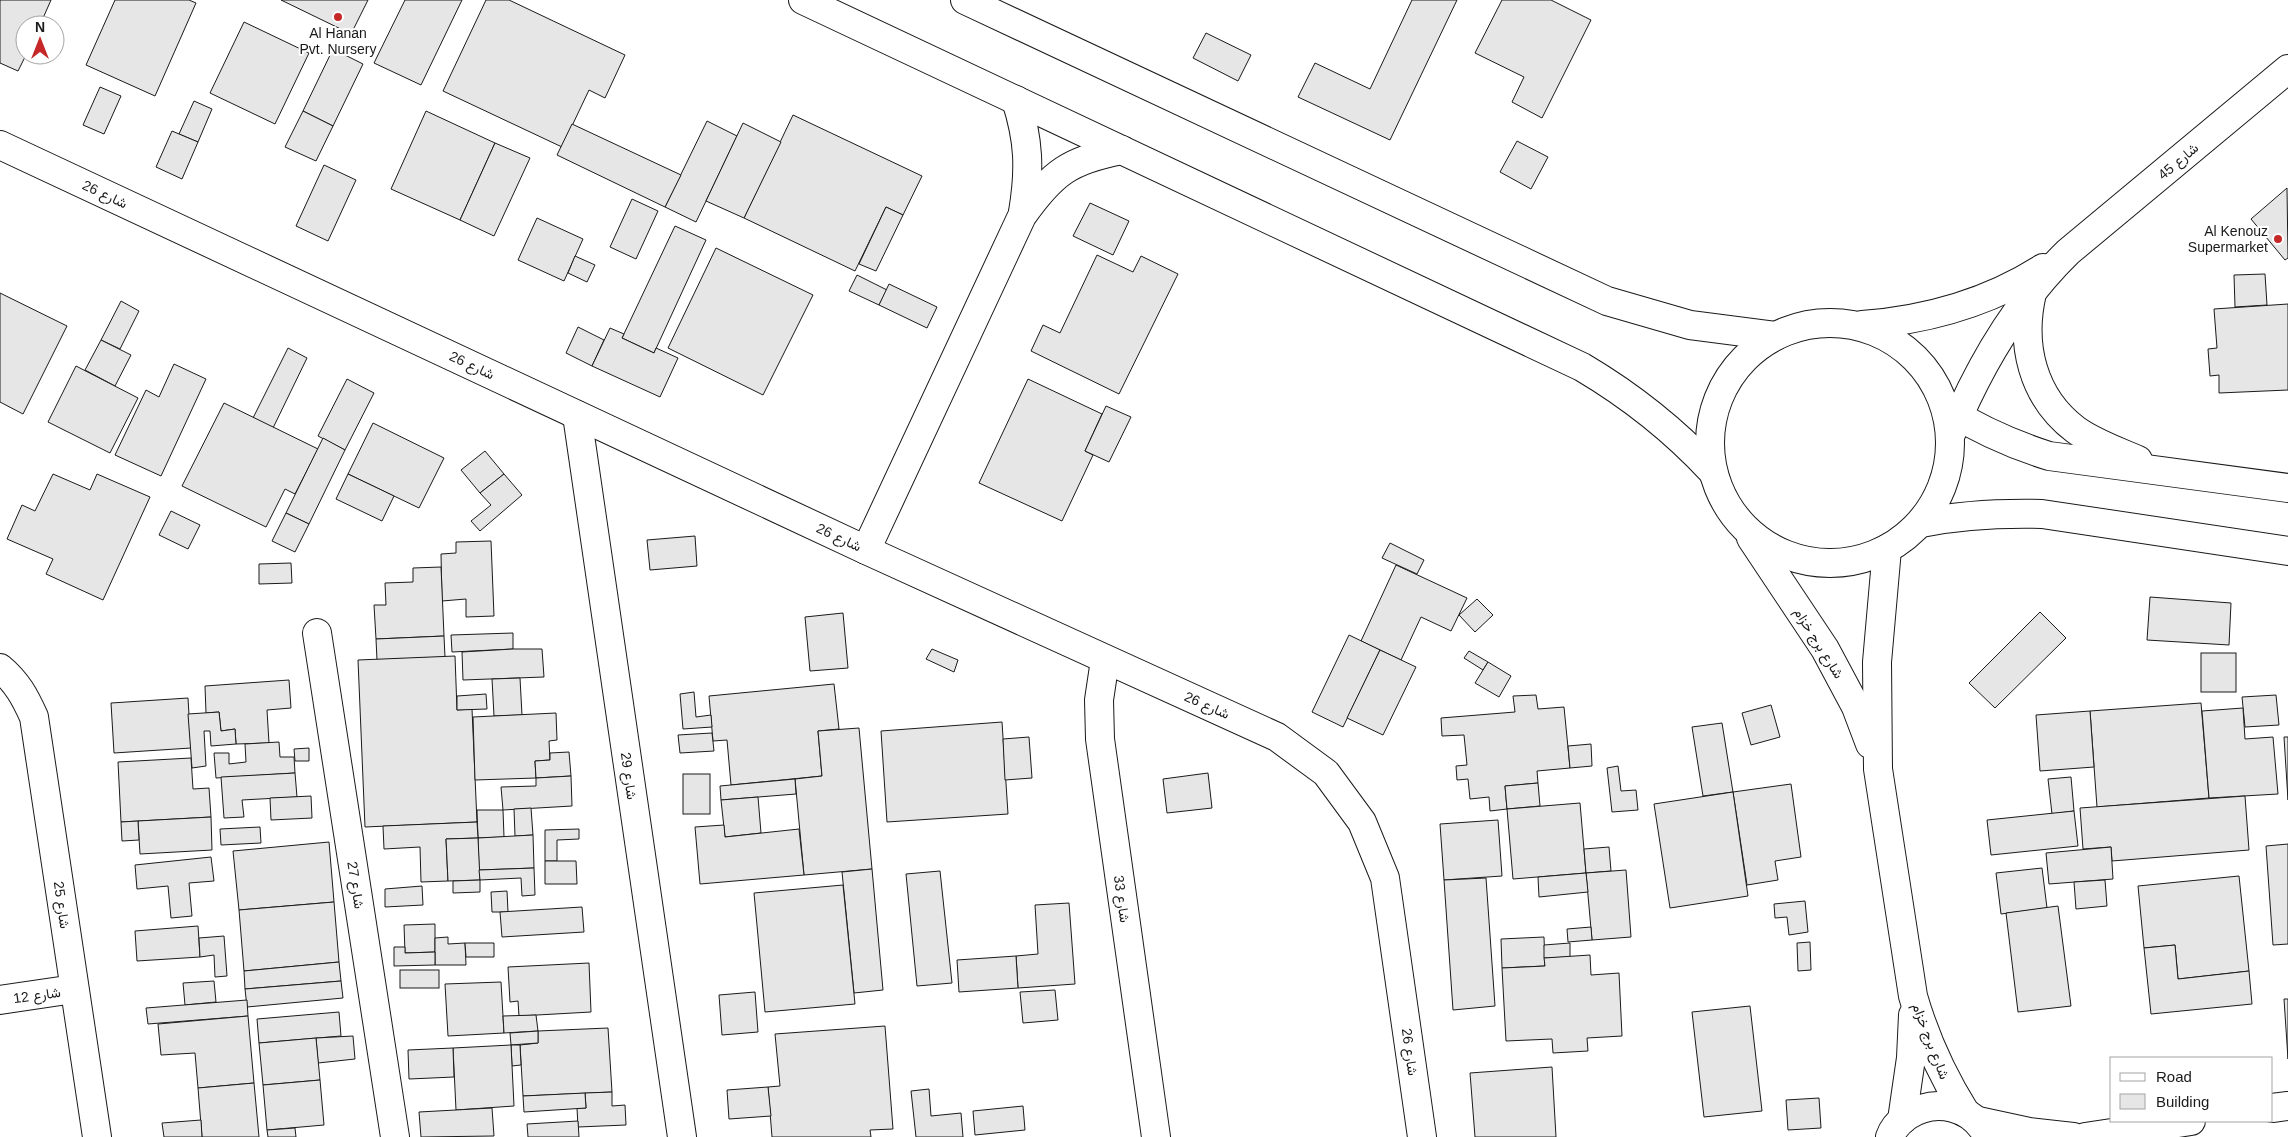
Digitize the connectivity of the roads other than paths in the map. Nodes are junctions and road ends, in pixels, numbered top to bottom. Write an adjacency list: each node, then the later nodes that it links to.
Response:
1 (803, 0): 4 (street)
2 (965, 0): 11 (street)
3 (2288, 69): 8 (street, شارع 45)
4 (1016, 100): 6 (street); 7 (street)
5 (0, 145): 12 (street, شارع 26)
6 (1122, 150): 7 (street); 14 (street)
7 (1022, 216): 20 (street)
8 (2068, 252): 9 (street, شارع 45); 10 (street, شارع 45)
9 (2033, 289): 13 (street, شارع 45); 15 (street)
10 (1856, 325): 11 (street); 13 (street)
11 (1775, 336): 14 (street)
12 (577, 415): 20 (street, شارع 26); 36 (street, شارع 29)
13 (1952, 420): 15 (street); 17 (street)
14 (1712, 471): 18 (street)
15 (2169, 473): 16 (street)
16 (2288, 488)
17 (1921, 523): 19 (street); 21 (street)
18 (1742, 525): 19 (street); 25 (street, شارع برج خزام)
19 (1887, 549): 25 (street, شارع برج خزام)
20 (866, 550): 23 (street, شارع 26)
21 (2288, 551)
22 (316, 633): 35 (street, شارع 27)
23 (1105, 660): 37 (street, شارع 33); 38 (street, شارع 26)
24 (6, 673): 26 (street, شارع 25)
25 (1878, 769): 27 (street, شارع برج خزام)
26 (74, 989): 28 (street, شارع 12); 34 (street, شارع 25)
27 (1913, 996): 32 (street, شارع برج خزام); 33 (street, شارع برج خزام)
28 (0, 1000)
29 (2288, 1106): 30 (street)
30 (2273, 1108)
31 (2184, 1122): 40 (street)
32 (1977, 1123): 33 (street); 39 (street)
33 (1892, 1131)
34 (97, 1137)
35 (394, 1137)
36 (682, 1137)
37 (1156, 1137)
38 (1422, 1137)
39 (2073, 1137)
40 (2084, 1137)

